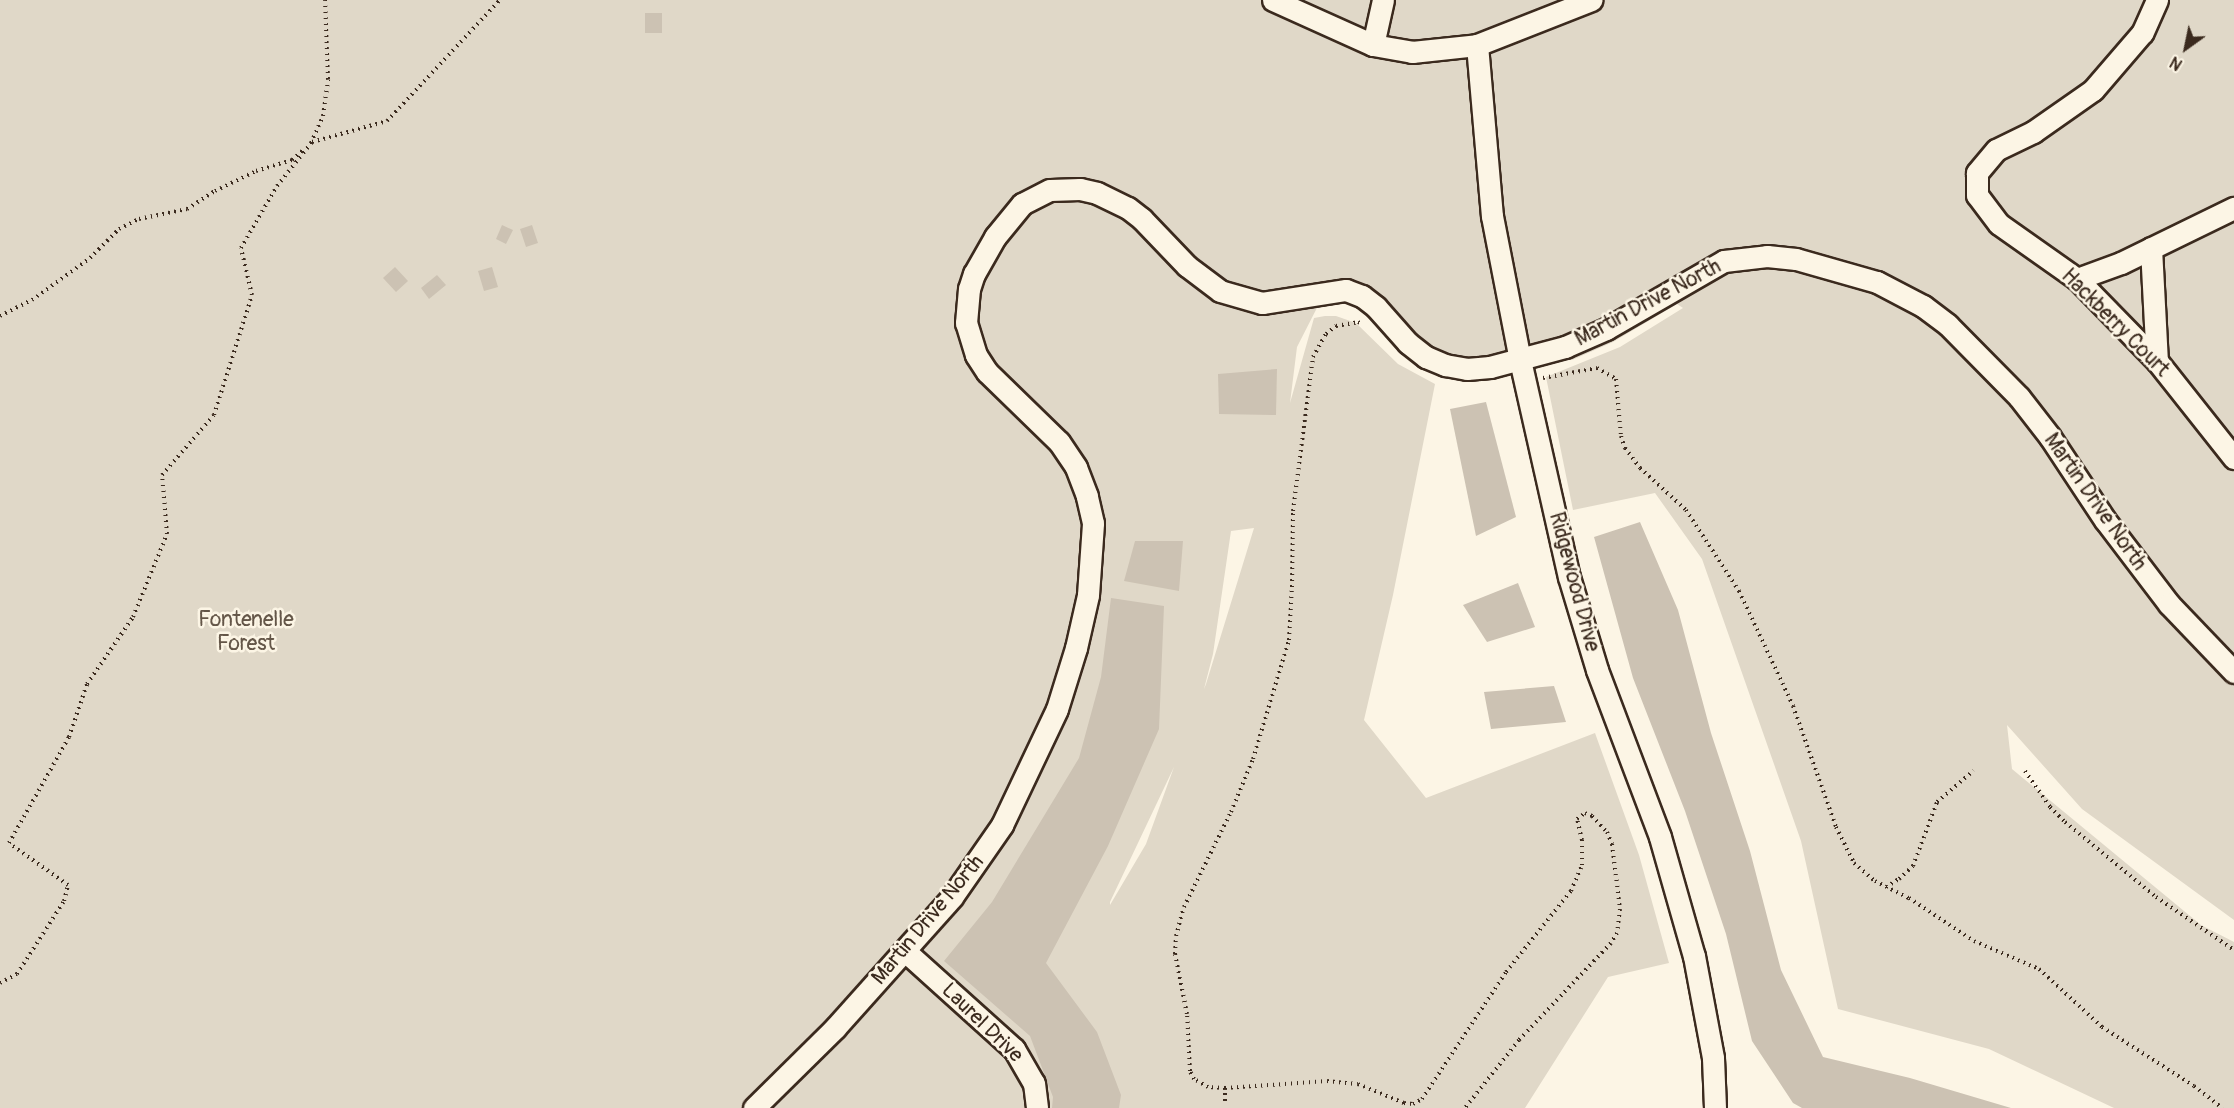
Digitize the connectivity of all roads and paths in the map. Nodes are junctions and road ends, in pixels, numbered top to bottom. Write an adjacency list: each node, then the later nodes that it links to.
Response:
1 (325, 0): 9 (path)
2 (500, 0): 9 (path)
3 (1273, 0): 7 (street)
4 (1383, 0): 7 (street)
5 (1590, 0): 8 (street)
6 (2157, 0): 12 (street, Hackberry Court)
7 (1372, 45): 8 (street)
8 (1477, 45): 15 (street, Ridgewood Drive)
9 (312, 142): 13 (path); 25 (path)
10 (2234, 208): 11 (street)
11 (2151, 248): 12 (street); 16 (street)
12 (2077, 279): 16 (street, Hackberry Court)
13 (0, 316)
14 (1358, 322): 26 (path)
15 (1520, 360): 17 (street, Ridgewood Drive); 19 (street, Martin Drive North); 24 (street, Martin Drive North)
16 (2157, 361): 18 (street, Hackberry Court)
17 (1525, 382): 22 (path); 32 (street, Ridgewood Drive)
18 (2234, 458)
19 (2234, 672)
20 (1973, 771): 22 (path)
21 (2025, 771): 23 (path)
22 (1885, 887): 33 (path)
23 (2234, 950)
24 (905, 951): 29 (street, Martin Drive North); 30 (street, Laurel Drive)
25 (0, 982)
26 (1225, 1088): 27 (path); 28 (path)
27 (1225, 1101)
28 (1413, 1106): 31 (path)
29 (754, 1108)
30 (1037, 1108)
31 (1465, 1108)
32 (1715, 1108)
33 (2222, 1108)

